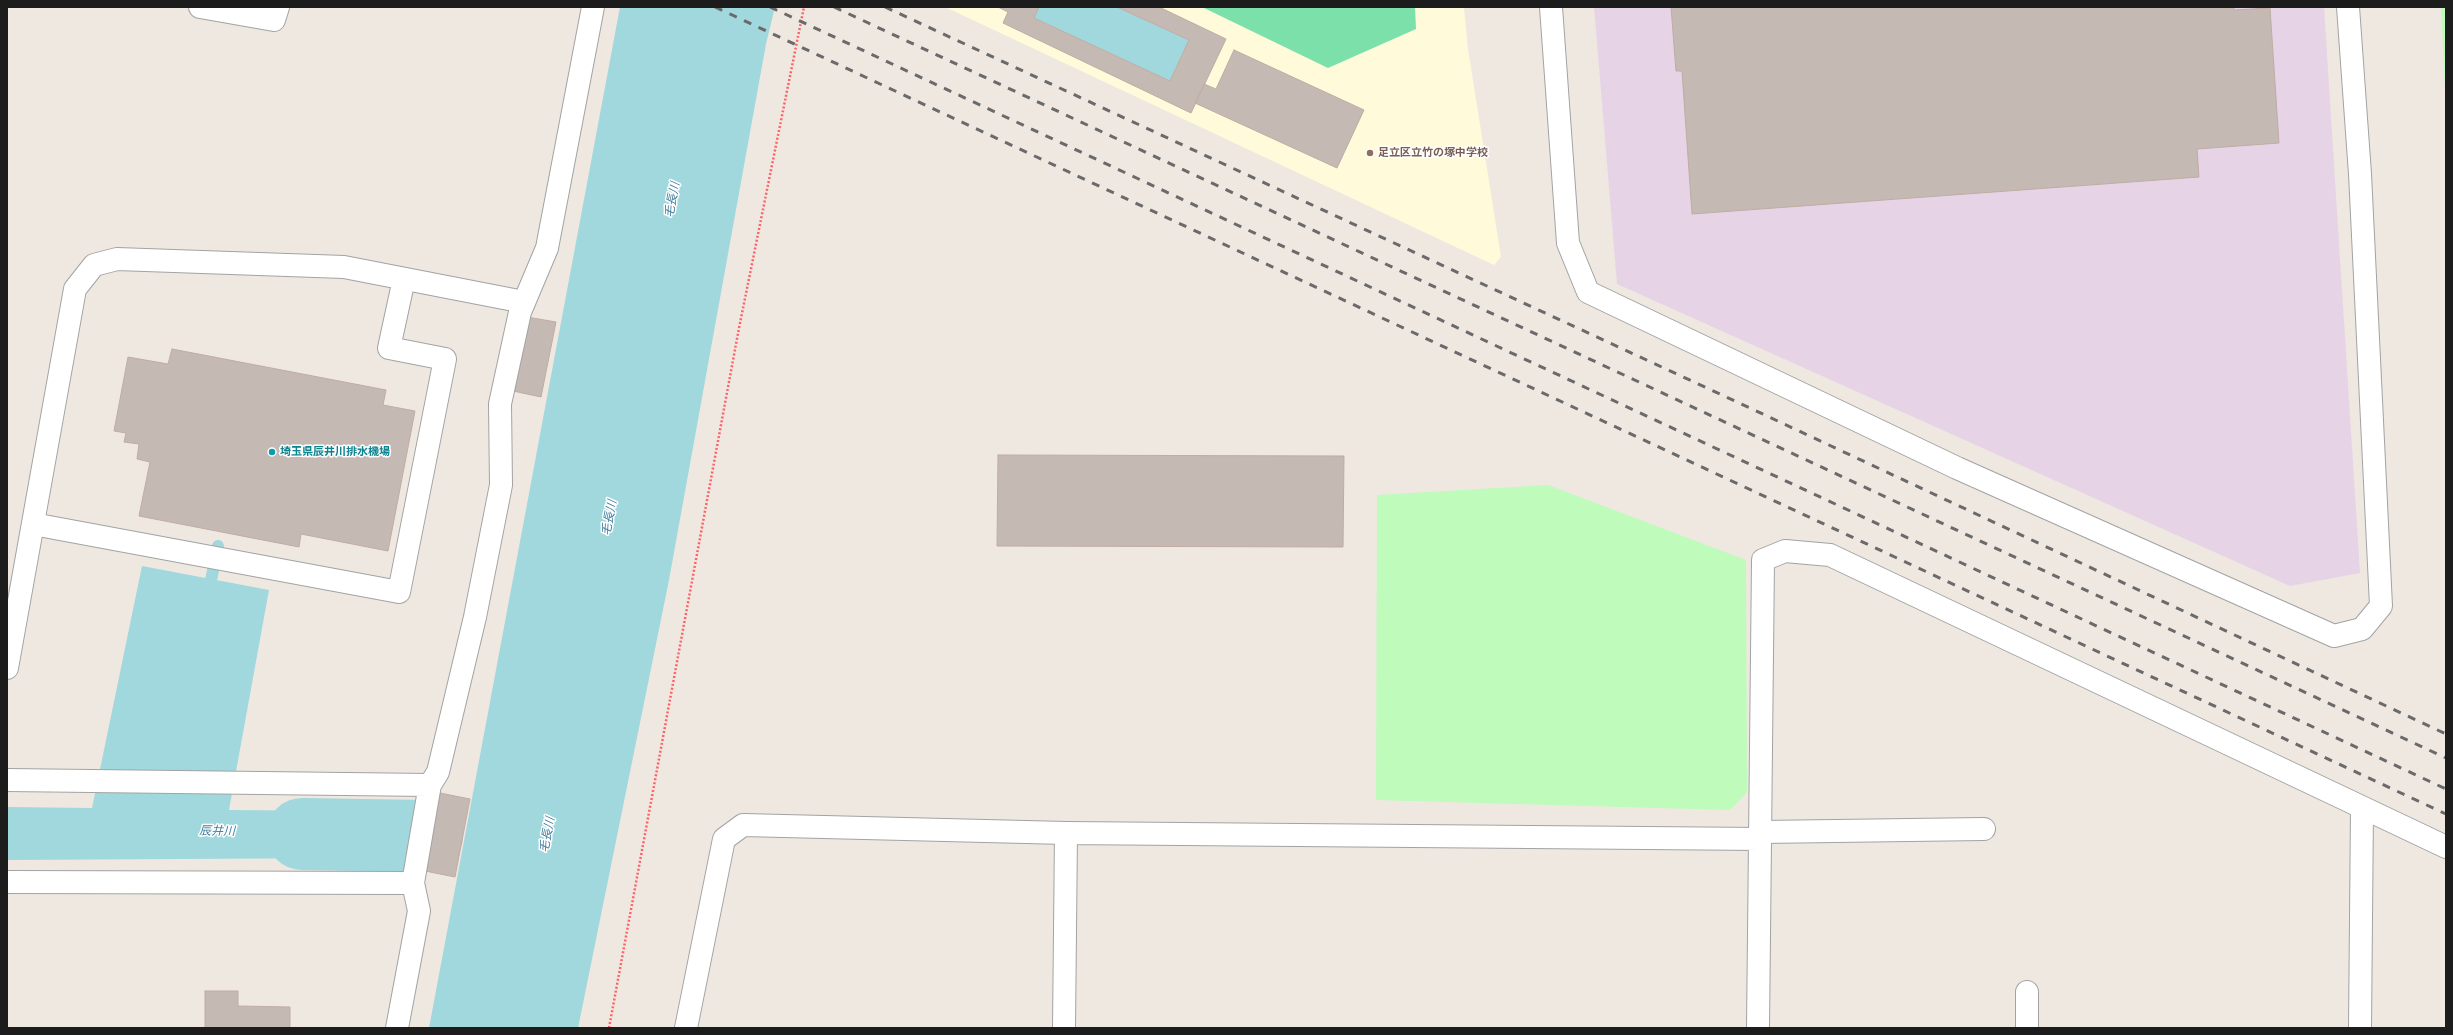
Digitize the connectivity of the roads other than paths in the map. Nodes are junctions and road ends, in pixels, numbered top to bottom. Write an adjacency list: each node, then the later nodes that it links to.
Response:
1 (200, 7): 2 (street)
2 (278, 7)
3 (594, 7): 7 (street)
4 (1551, 7): 5 (street)
5 (2348, 7)
6 (404, 279): 7 (street); 8 (street); 8 (street)
7 (524, 302): 11 (street)
8 (33, 524): 9 (street)
9 (7, 668)
10 (7, 780): 11 (street)
11 (429, 791): 17 (street)
12 (2362, 808): 15 (street); 16 (street); 25 (street)
13 (1984, 829): 15 (street)
14 (1066, 833): 15 (street); 21 (street); 22 (street)
15 (1761, 836): 23 (street)
16 (2446, 847)
17 (414, 879): 18 (street); 20 (street)
18 (7, 882)
19 (2027, 992): 24 (street)
20 (397, 1028)
21 (686, 1028)
22 (1064, 1028)
23 (1758, 1028)
24 (2027, 1028)
25 (2360, 1028)

